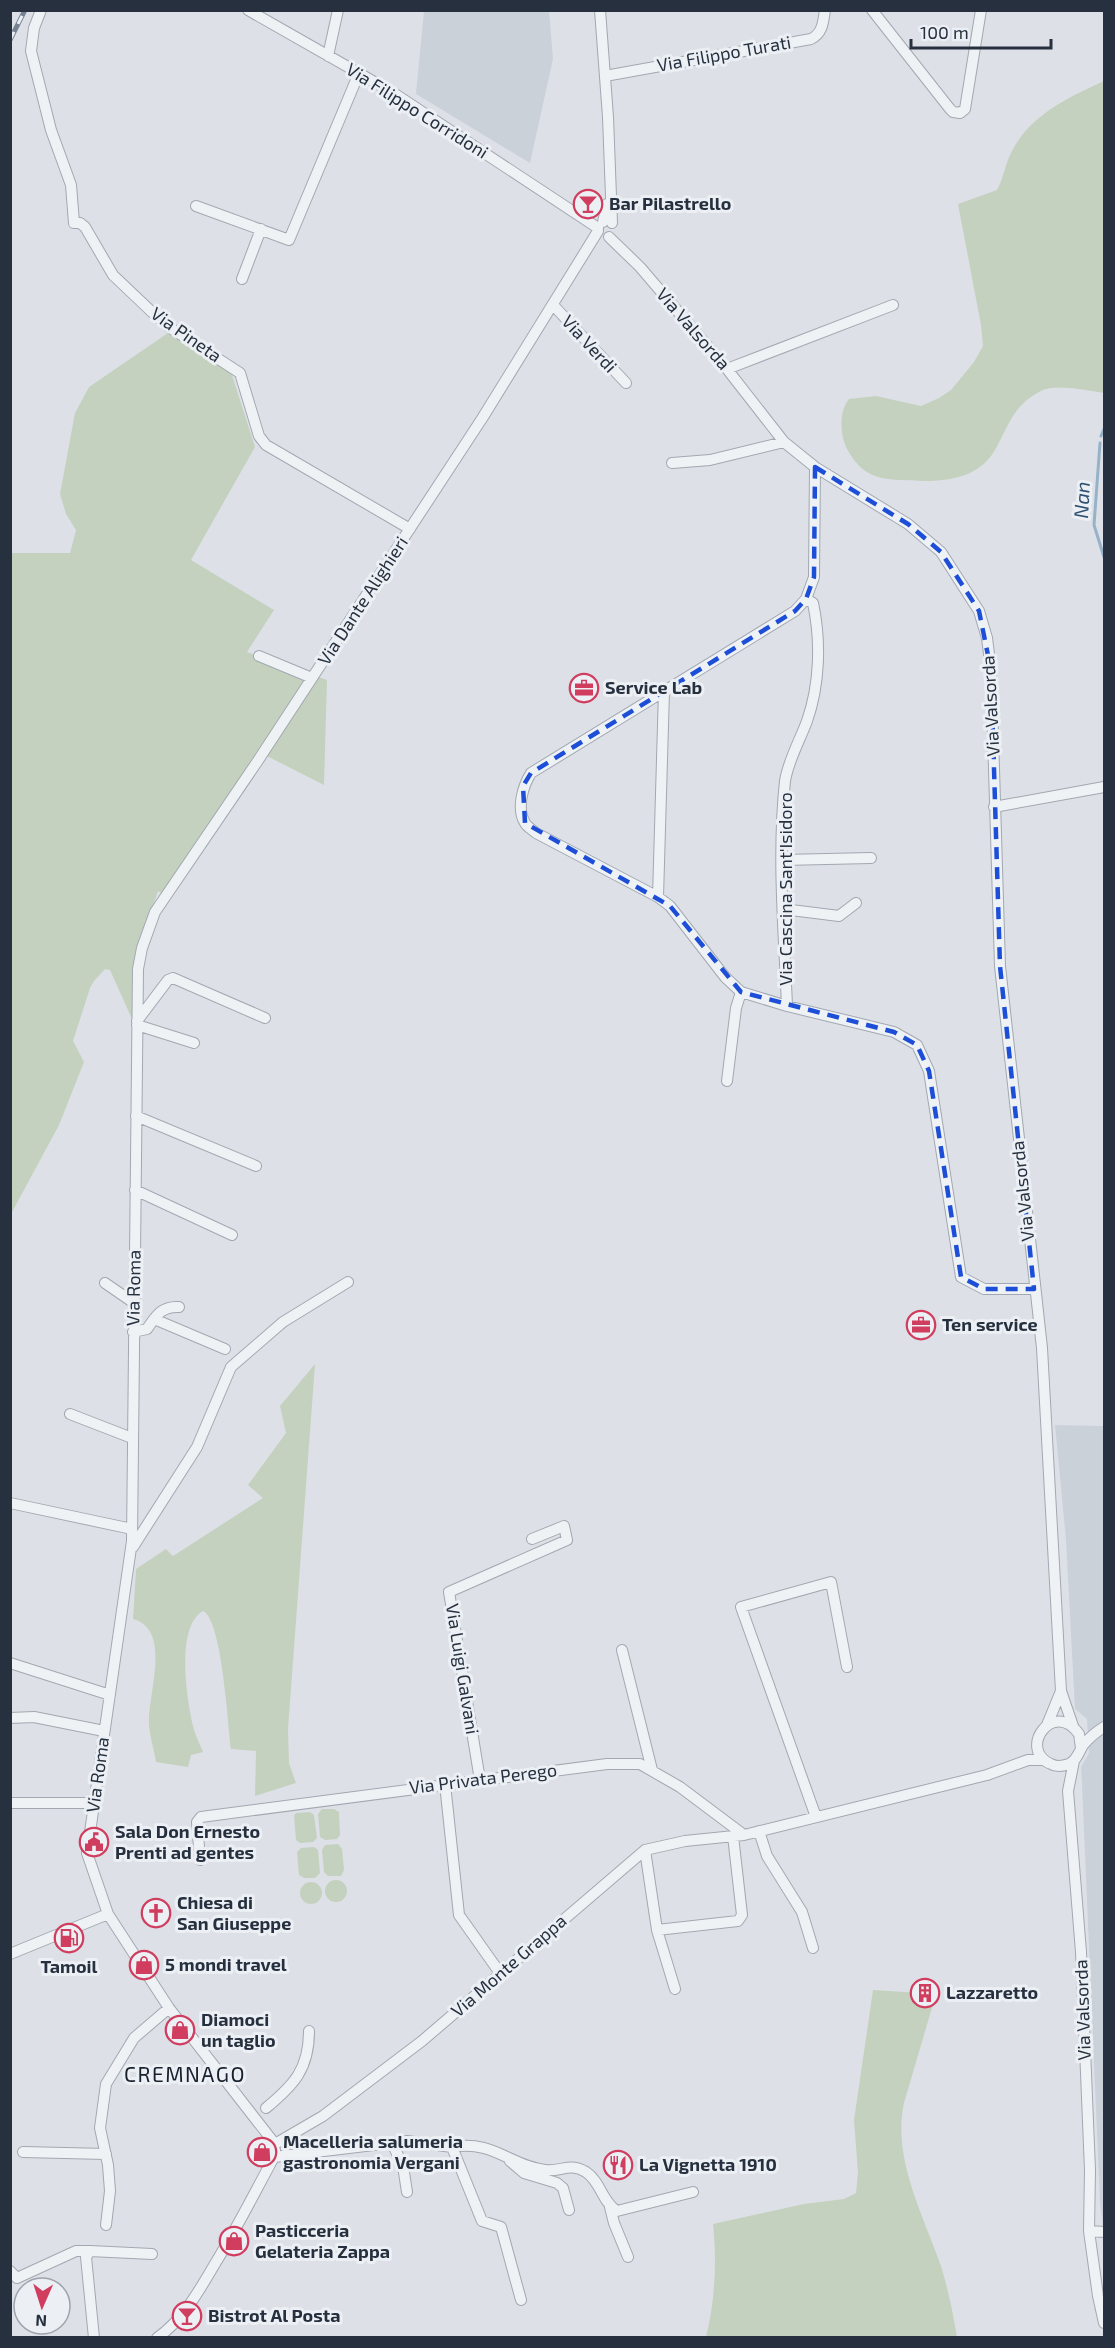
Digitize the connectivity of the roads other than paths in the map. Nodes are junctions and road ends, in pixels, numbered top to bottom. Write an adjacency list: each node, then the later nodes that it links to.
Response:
1 (41, 10): 22 (street, Via Pineta)
2 (248, 10): 8 (street, Via Filippo Corridoni)
3 (338, 10): 8 (street)
4 (600, 10): 10 (street)
5 (825, 10): 10 (street, Via Filippo Turati)
6 (872, 10): 7 (street)
7 (981, 10)
8 (328, 56): 9 (street, Via Filippo Corridoni)
9 (359, 73): 12 (street); 13 (street, Via Filippo Corridoni)
10 (605, 76): 13 (street)
11 (196, 206): 12 (street)
12 (261, 229): 14 (street)
13 (605, 229): 15 (street, Via Dante Alighieri); 17 (street, Via Valsorda)
14 (242, 279)
15 (553, 305): 18 (street, Via Verdi); 22 (street, Via Dante Alighieri)
16 (893, 305): 17 (street)
17 (727, 369): 19 (street, Via Valsorda)
18 (626, 383)
19 (784, 442): 20 (street); 21 (street, Via Valsorda)
20 (672, 463)
21 (815, 467): 23 (street); 28 (street, Via Valsorda)
22 (410, 529): 25 (street, Via Dante Alighieri)
23 (806, 599): 26 (street); 30 (street, Via Cascina Sant'Isidoro)
24 (259, 656): 25 (street)
25 (312, 678): 34 (street, Via Dante Alighieri)
26 (664, 691): 31 (street); 31 (street)
27 (1104, 787): 28 (street)
28 (994, 807): 47 (street, Via Valsorda)
29 (871, 858): 30 (street)
30 (782, 860): 33 (street, Via Cascina Sant'Isidoro)
31 (657, 897): 35 (street)
32 (856, 903): 33 (street)
33 (783, 909): 36 (street, Via Cascina Sant'Isidoro)
34 (142, 948): 38 (street, Via Roma)
35 (741, 992): 36 (street); 40 (street)
36 (787, 1006): 47 (street, Via Cascina Sant'Isidoro)
37 (264, 1018): 38 (street)
38 (137, 1023): 39 (street); 41 (street, Via Roma)
39 (194, 1043)
40 (727, 1081)
41 (136, 1116): 42 (street); 43 (street, Via Roma)
42 (256, 1166)
43 (135, 1190): 44 (street); 48 (street, Via Roma)
44 (232, 1235)
45 (348, 1282): 58 (street)
46 (105, 1283): 48 (street)
47 (1034, 1289): 62 (street, Via Valsorda)
48 (134, 1303): 51 (street, Via Roma)
49 (179, 1307): 50 (street)
50 (154, 1319): 51 (street); 52 (street)
51 (133, 1332): 54 (street, Via Roma)
52 (225, 1350)
53 (70, 1414): 54 (street)
54 (132, 1438): 56 (street, Via Roma)
55 (10, 1503): 56 (street)
56 (132, 1529): 58 (street, Via Roma)
57 (532, 1539): 75 (street, Via Luigi Galvani)
58 (131, 1550): 63 (street, Via Roma)
59 (622, 1650): 74 (street)
60 (10, 1663): 63 (street)
61 (847, 1667): 80 (street)
62 (1061, 1691): 65 (street, Via Valsorda); 66 (street, Via Valsorda)
63 (110, 1695): 68 (street, Via Roma)
64 (10, 1718): 68 (street)
65 (1047, 1725): 66 (street); 69 (street)
66 (1074, 1727): 67 (street); 70 (street)
67 (1101, 1729): 70 (street)
68 (104, 1731): 79 (street, Via Roma)
69 (1037, 1744): 72 (street, Via Monte Grappa); 73 (street)
70 (1081, 1748): 71 (street)
71 (1074, 1761): 73 (street); 77 (street, Via Valsorda)
72 (1019, 1763): 73 (street, Via Monte Grappa); 80 (street, Via Monte Grappa)
73 (1049, 1763): 77 (street, Via Valsorda)
74 (651, 1770): 75 (street, Via Privata Perego); 82 (street, Via Privata Perego)
75 (480, 1780): 76 (street, Via Privata Perego)
76 (445, 1784): 84 (street, Via Privata Perego); 89 (street)
77 (1068, 1791): 106 (street, Via Valsorda)
78 (10, 1803): 79 (street)
79 (94, 1803): 85 (street, Via Roma)
80 (816, 1817): 81 (street, Via Monte Grappa)
81 (759, 1831): 82 (street, Via Monte Grappa); 87 (street)
82 (739, 1835): 83 (street, Via Monte Grappa); 86 (street)
83 (645, 1850): 86 (street); 89 (street, Via Monte Grappa)
84 (200, 1860)
85 (108, 1914): 88 (street); 91 (street, Via Roma)
86 (657, 1930): 90 (street)
87 (813, 1948)
88 (10, 1954)
89 (500, 1973): 95 (street, Via Monte Grappa)
90 (675, 1989)
91 (169, 2008): 95 (street, Via Roma); 98 (street)
92 (309, 2031): 93 (street)
93 (266, 2108)
94 (392, 2143): 96 (street); 100 (street); 101 (street)
95 (275, 2144): 100 (street)
96 (452, 2147): 99 (street); 112 (street)
97 (23, 2152): 98 (street)
98 (106, 2154): 105 (street)
99 (505, 2156): 103 (street); 104 (street)
100 (274, 2157): 114 (street)
101 (407, 2192)
102 (693, 2192): 103 (street)
103 (610, 2207): 110 (street)
104 (569, 2210)
105 (106, 2225)
106 (1089, 2230): 107 (street); 113 (street, Via Valsorda)
107 (1104, 2232)
108 (90, 2251): 109 (street); 111 (street); 115 (street)
109 (152, 2254)
110 (628, 2257)
111 (10, 2271)
112 (521, 2300)
113 (1104, 2323)
114 (170, 2333): 116 (street)
115 (94, 2337)
116 (157, 2337)

